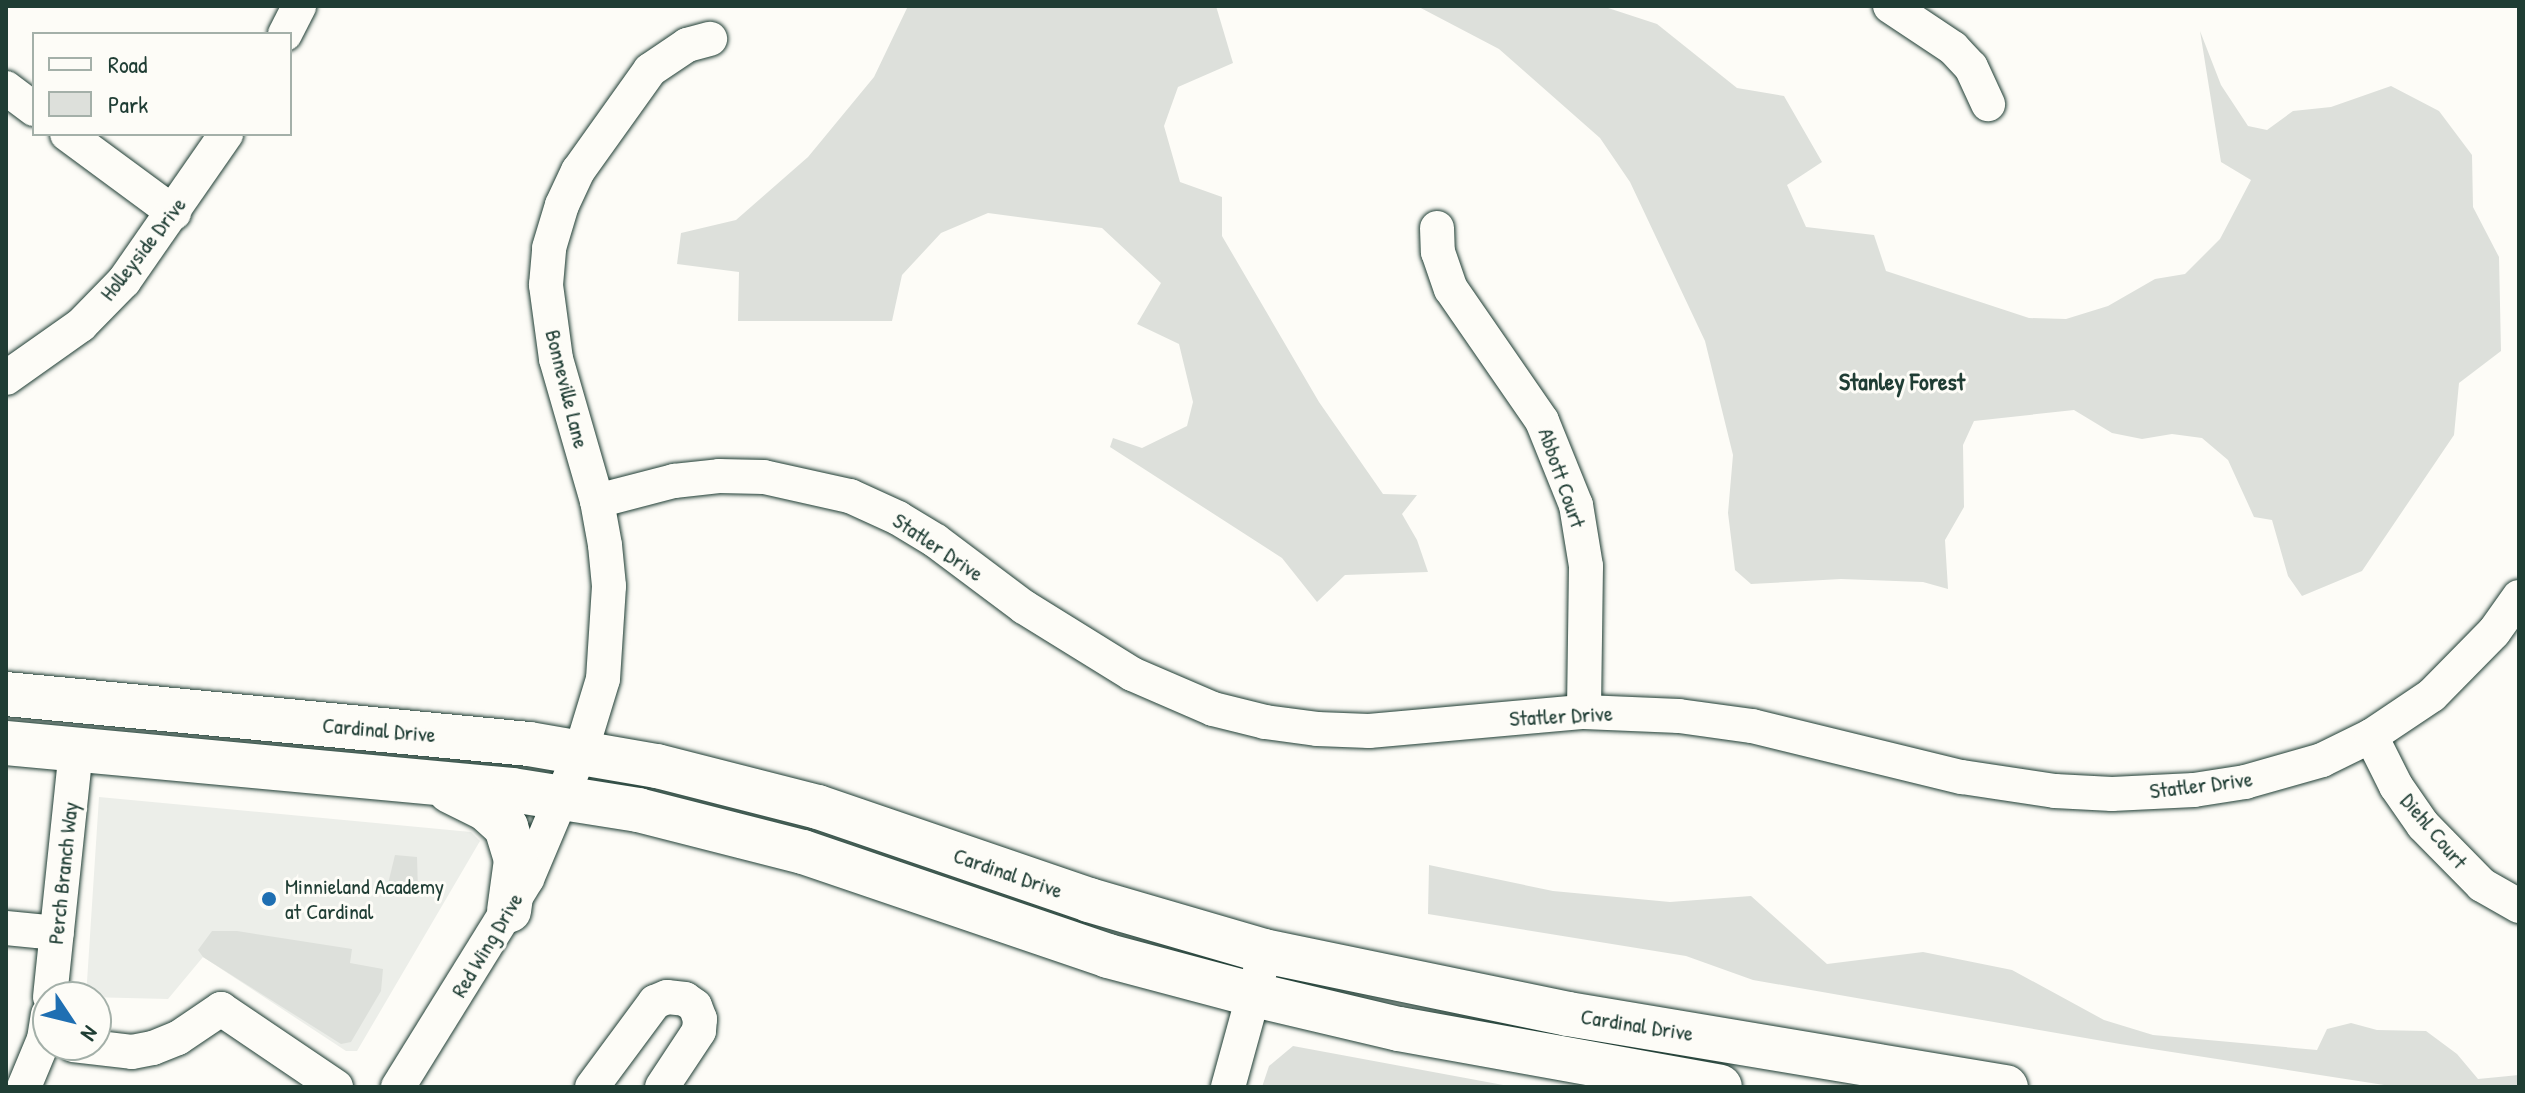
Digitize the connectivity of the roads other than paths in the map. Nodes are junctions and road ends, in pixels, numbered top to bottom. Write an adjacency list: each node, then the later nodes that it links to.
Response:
1 (299, 6): 3 (street)
2 (1890, 6): 6 (street)
3 (286, 32)
4 (710, 39): 13 (street, Bonneville Lane)
5 (6, 88): 7 (street)
6 (1988, 104)
7 (32, 108)
8 (70, 136): 10 (street)
9 (225, 136): 10 (street, Holleyside Drive)
10 (174, 213): 12 (street, Holleyside Drive)
11 (1437, 228): 16 (street, Abbott Court)
12 (6, 378)
13 (597, 501): 16 (street, Statler Drive); 20 (street, Bonneville Lane)
14 (2519, 597): 17 (street, Statler Drive)
15 (6, 694): 20 (main road, Cardinal Drive)
16 (1584, 712): 17 (street, Statler Drive)
17 (2371, 736): 23 (street, Diehl Court)
18 (6, 743): 19 (main road)
19 (76, 749): 21 (main road); 26 (street, Perch Branch Way)
20 (581, 751): 22 (street, Bonneville Lane); 27 (main road, Cardinal Drive)
21 (434, 783): 22 (main road); 24 (main road)
22 (564, 797): 24 (street, Red Wing Drive); 29 (main road)
23 (2519, 906)
24 (509, 911): 34 (street, Red Wing Drive)
25 (6, 928): 26 (street)
26 (57, 933): 28 (street, Perch Branch Way)
27 (1264, 951): 29 (street); 39 (main road, Cardinal Drive)
28 (52, 981)
29 (1255, 995): 37 (street); 38 (main road)
30 (112, 1047): 33 (street)
31 (38, 1061): 32 (street)
32 (24, 1087)
33 (336, 1087)
34 (398, 1087)
35 (592, 1087): 36 (street)
36 (662, 1087)
37 (1228, 1087)
38 (1720, 1087)
39 (2006, 1087)

